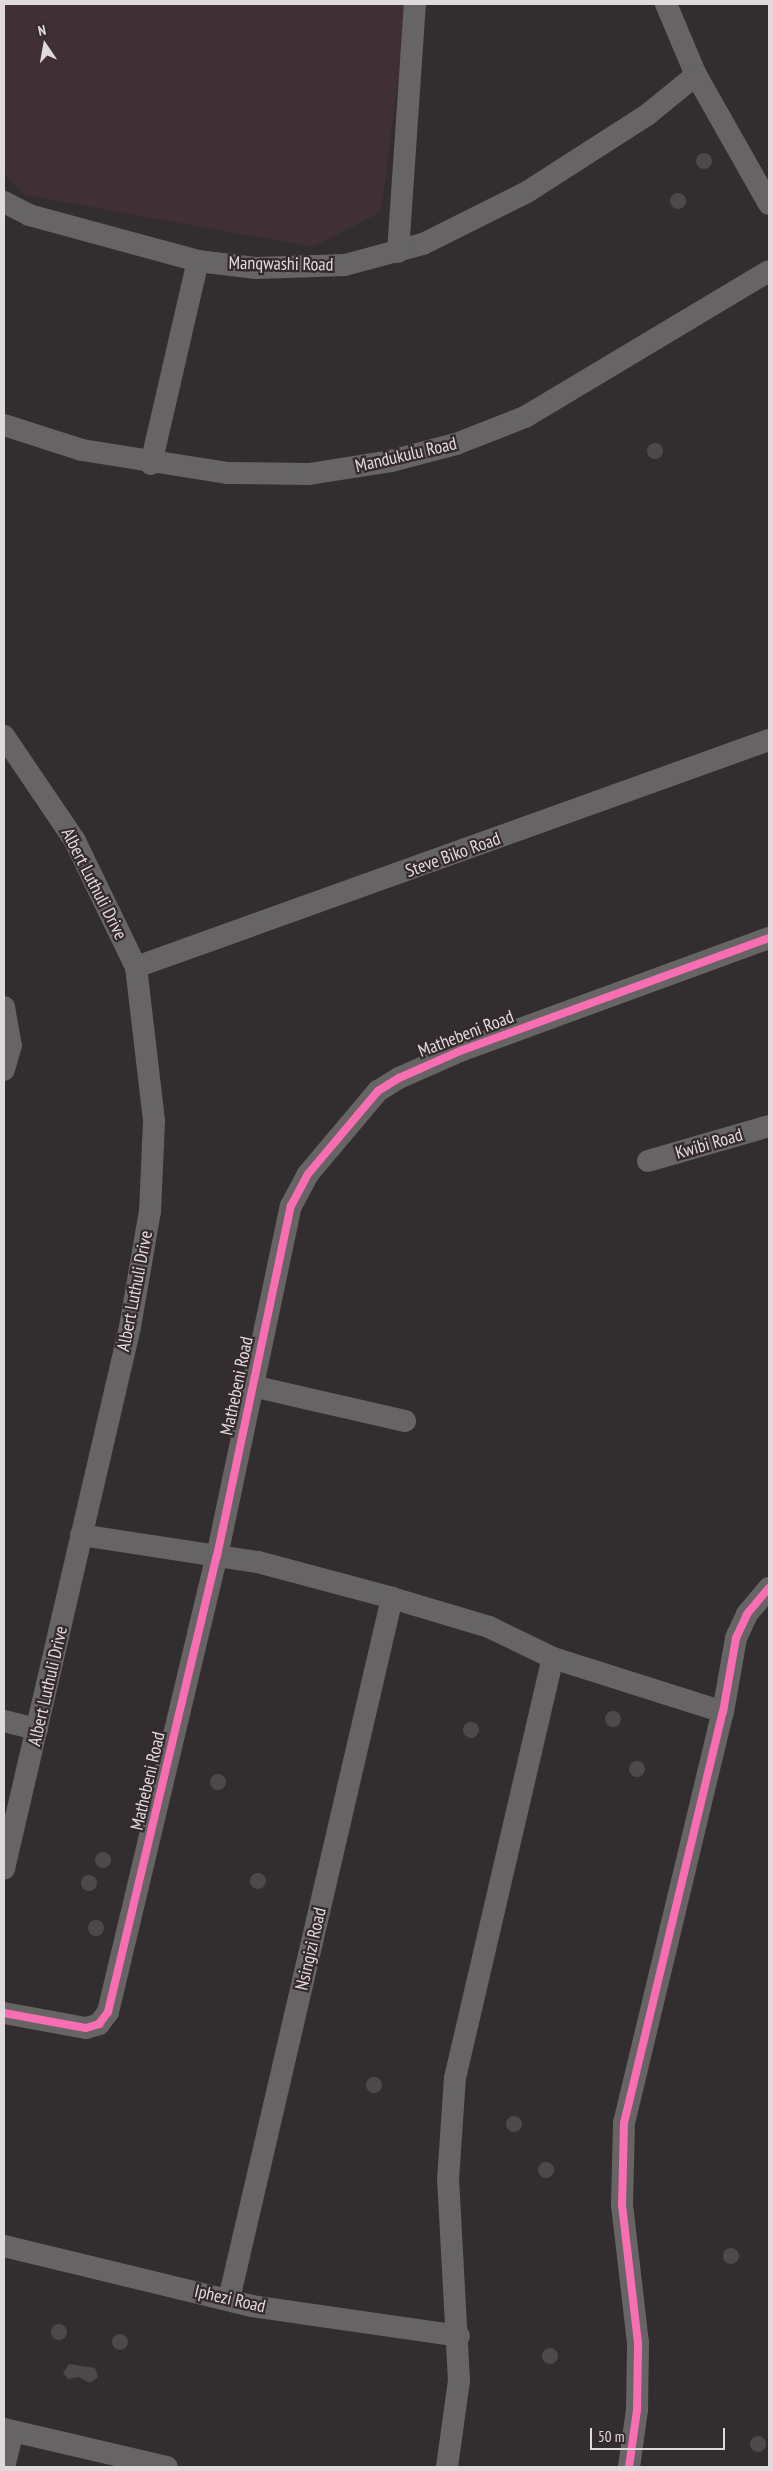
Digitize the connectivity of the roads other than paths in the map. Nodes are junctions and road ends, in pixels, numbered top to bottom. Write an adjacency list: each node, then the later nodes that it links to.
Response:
1 (414, 4): 6 (street)
2 (666, 4): 3 (street)
3 (696, 75): 5 (street); 6 (street, Manqwashi Road)
4 (4, 202): 7 (street, Manqwashi Road)
5 (769, 204)
6 (398, 252): 7 (street, Manqwashi Road)
7 (198, 261): 10 (street)
8 (769, 271): 10 (street, Mandukulu Road)
9 (4, 425): 10 (street, Mandukulu Road)
10 (151, 464)
11 (4, 736): 14 (street, Albert Luthuli Drive)
12 (769, 740): 14 (street, Steve Biko Road)
13 (769, 938): 19 (street, Mathebeni Road)
14 (136, 967): 21 (street, Albert Luthuli Drive)
15 (4, 1007): 16 (street)
16 (4, 1070)
17 (769, 1126): 18 (street, Kwibi Road)
18 (648, 1161)
19 (252, 1386): 20 (street); 22 (street, Mathebeni Road)
20 (405, 1420)
21 (82, 1535): 22 (street); 28 (street, Albert Luthuli Drive)
22 (217, 1556): 24 (street); 30 (street, Mathebeni Road)
23 (769, 1588): 26 (street)
24 (392, 1598): 25 (street); 32 (street, Nsingizi Road)
25 (553, 1658): 26 (street); 33 (street)
26 (723, 1712): 38 (street)
27 (4, 1721): 28 (street)
28 (37, 1729): 29 (street, Albert Luthuli Drive)
29 (4, 1869)
30 (4, 2013)
31 (4, 2246): 32 (street, Iphezi Road)
32 (229, 2300): 33 (street, Iphezi Road)
33 (459, 2336): 37 (street)
34 (8, 2430): 35 (street); 36 (street)
35 (4, 2467)
36 (167, 2467)
37 (447, 2467)
38 (630, 2467)

